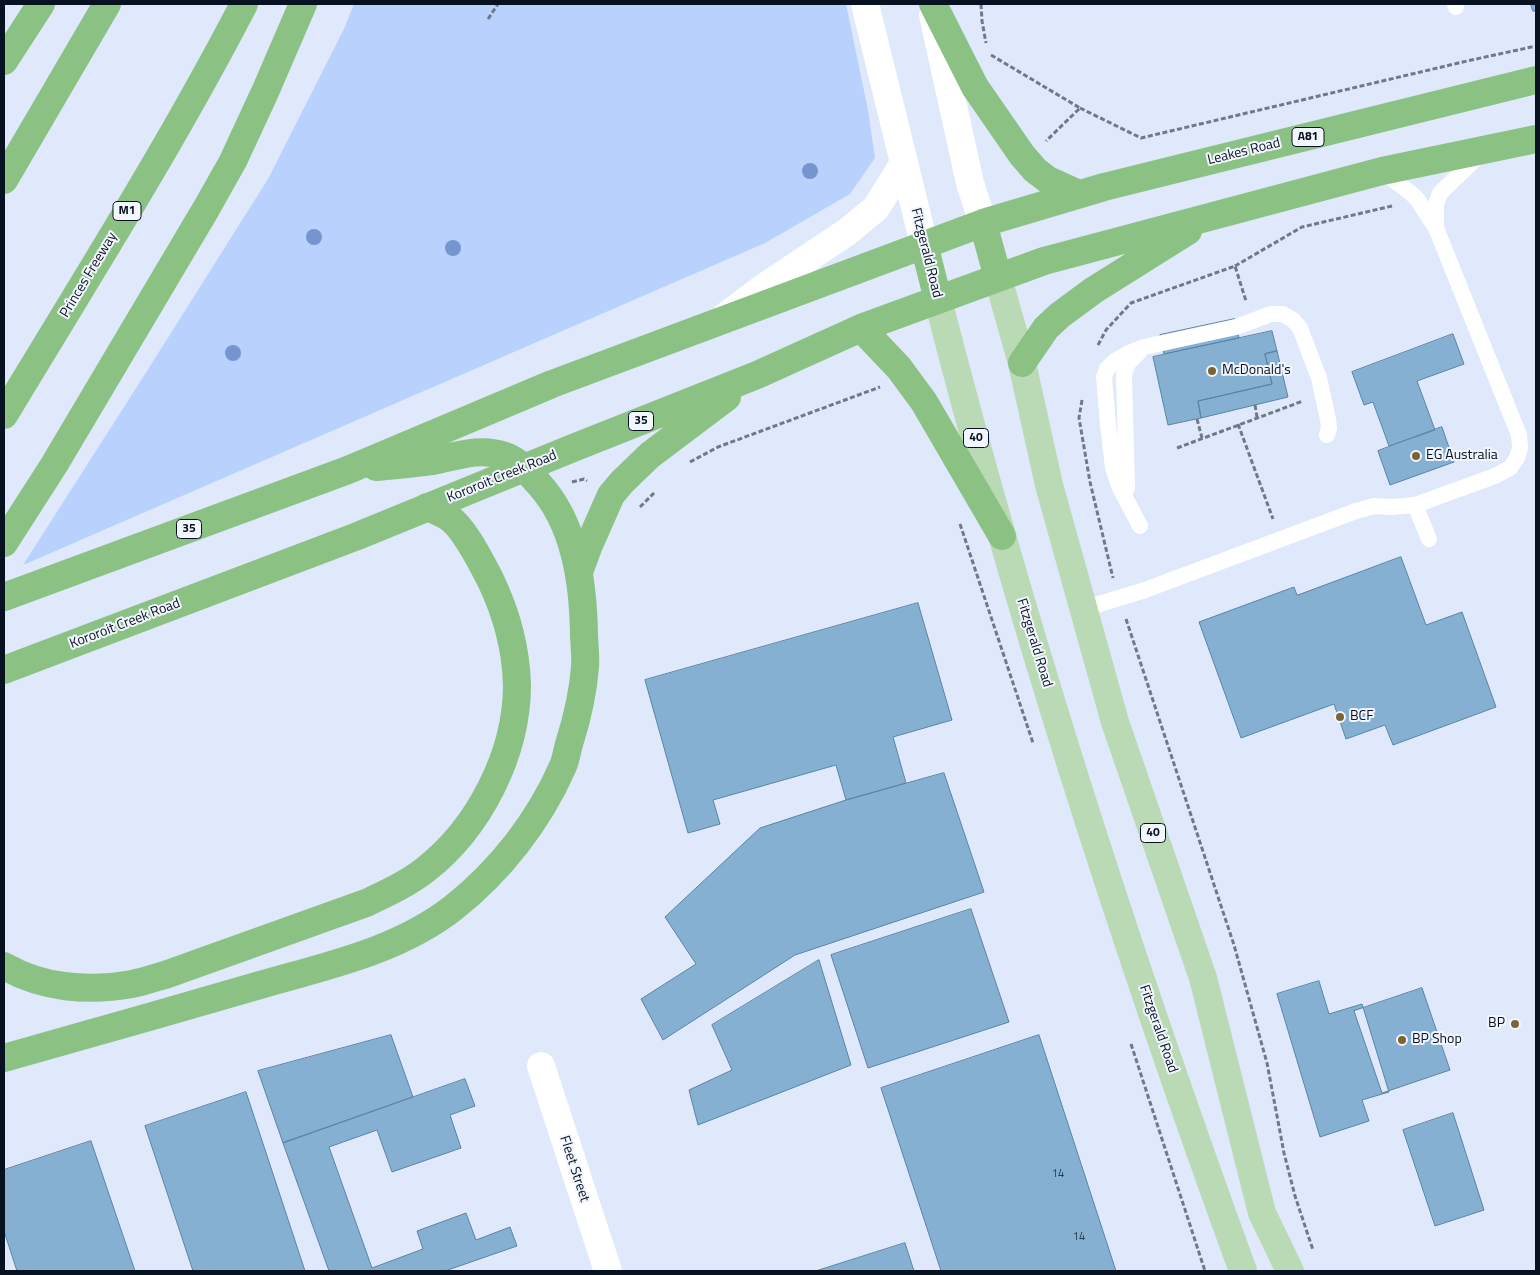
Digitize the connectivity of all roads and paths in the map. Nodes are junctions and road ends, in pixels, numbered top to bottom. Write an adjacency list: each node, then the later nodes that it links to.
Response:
1 (41, 4): 12 (highway)
2 (107, 4): 21 (highway)
3 (244, 4): 42 (highway, Princes Freeway / M1)
4 (303, 4): 58 (highway)
5 (498, 4): 9 (path)
6 (865, 4): 19 (main road, Fitzgerald Road)
7 (932, 4): 22 (highway); 25 (main road)
8 (981, 4): 11 (path)
9 (488, 20)
10 (1536, 46): 15 (path)
11 (989, 53): 13 (path); 15 (path)
12 (4, 61)
13 (995, 65)
14 (1536, 80): 22 (highway, Leakes Road / A81)
15 (1080, 108): 16 (path)
16 (1040, 134)
17 (1536, 139): 18 (highway)
18 (1486, 150): 20 (highway); 26 (lane)
19 (904, 163): 27 (main road, Fitzgerald Road); 32 (main road)
20 (1382, 171): 23 (lane); 24 (highway)
21 (4, 180)
22 (1079, 194): 25 (highway, Leakes Road / A81)
23 (1417, 199): 26 (lane); 28 (path)
24 (1211, 216): 29 (highway); 35 (highway)
25 (983, 223): 27 (highway); 29 (highway)
26 (1436, 228): 51 (lane)
27 (924, 244): 30 (highway, Fitzgerald Road); 32 (highway, 35)
28 (1235, 266): 31 (path); 34 (path)
29 (998, 278): 30 (highway, Kororoit Creek Road); 35 (main road, 40)
30 (938, 300): 33 (highway, Kororoit Creek Road / 35); 55 (main road, Fitzgerald Road / 40)
31 (1252, 320): 46 (lane); 54 (lane)
32 (716, 323): 50 (highway, 35)
33 (861, 328): 36 (highway, Kororoit Creek Road / 35); 55 (highway)
34 (1093, 352)
35 (1022, 363): 62 (main road, 40)
36 (757, 375): 49 (highway, Kororoit Creek Road / 35); 59 (highway)
37 (880, 386): 38 (path)
38 (886, 394)
39 (1082, 399): 61 (path)
40 (1306, 400): 43 (path)
41 (1255, 405): 43 (path)
42 (4, 415)
43 (1258, 417): 45 (path)
44 (1197, 419): 47 (path)
45 (1238, 424): 47 (path); 56 (path)
46 (1327, 435)
47 (1202, 438): 48 (path)
48 (1177, 448)
49 (525, 468): 50 (highway); 52 (highway, Kororoit Creek Road / 35); 59 (highway)
50 (348, 470): 60 (highway, 35)
51 (1416, 505): 56 (lane); 57 (lane)
52 (427, 507): 63 (highway, Kororoit Creek Road / 35); 65 (highway)
53 (959, 519): 64 (path)
54 (1140, 526)
55 (1002, 536): 72 (main road, Fitzgerald Road / 40)
56 (1281, 539): 61 (lane)
57 (1429, 539)
58 (4, 543)
59 (579, 572): 67 (highway)
60 (4, 597)
61 (1120, 599): 62 (lane); 69 (path)
62 (1083, 609): 73 (main road, 40)
63 (4, 670)
64 (1033, 744)
65 (4, 966)
66 (1128, 1036): 71 (path)
67 (4, 1058)
68 (541, 1066): 70 (main road, Fleet Street)
69 (1309, 1237)
70 (608, 1271)
71 (1205, 1271)
72 (1243, 1271)
73 (1290, 1271)

